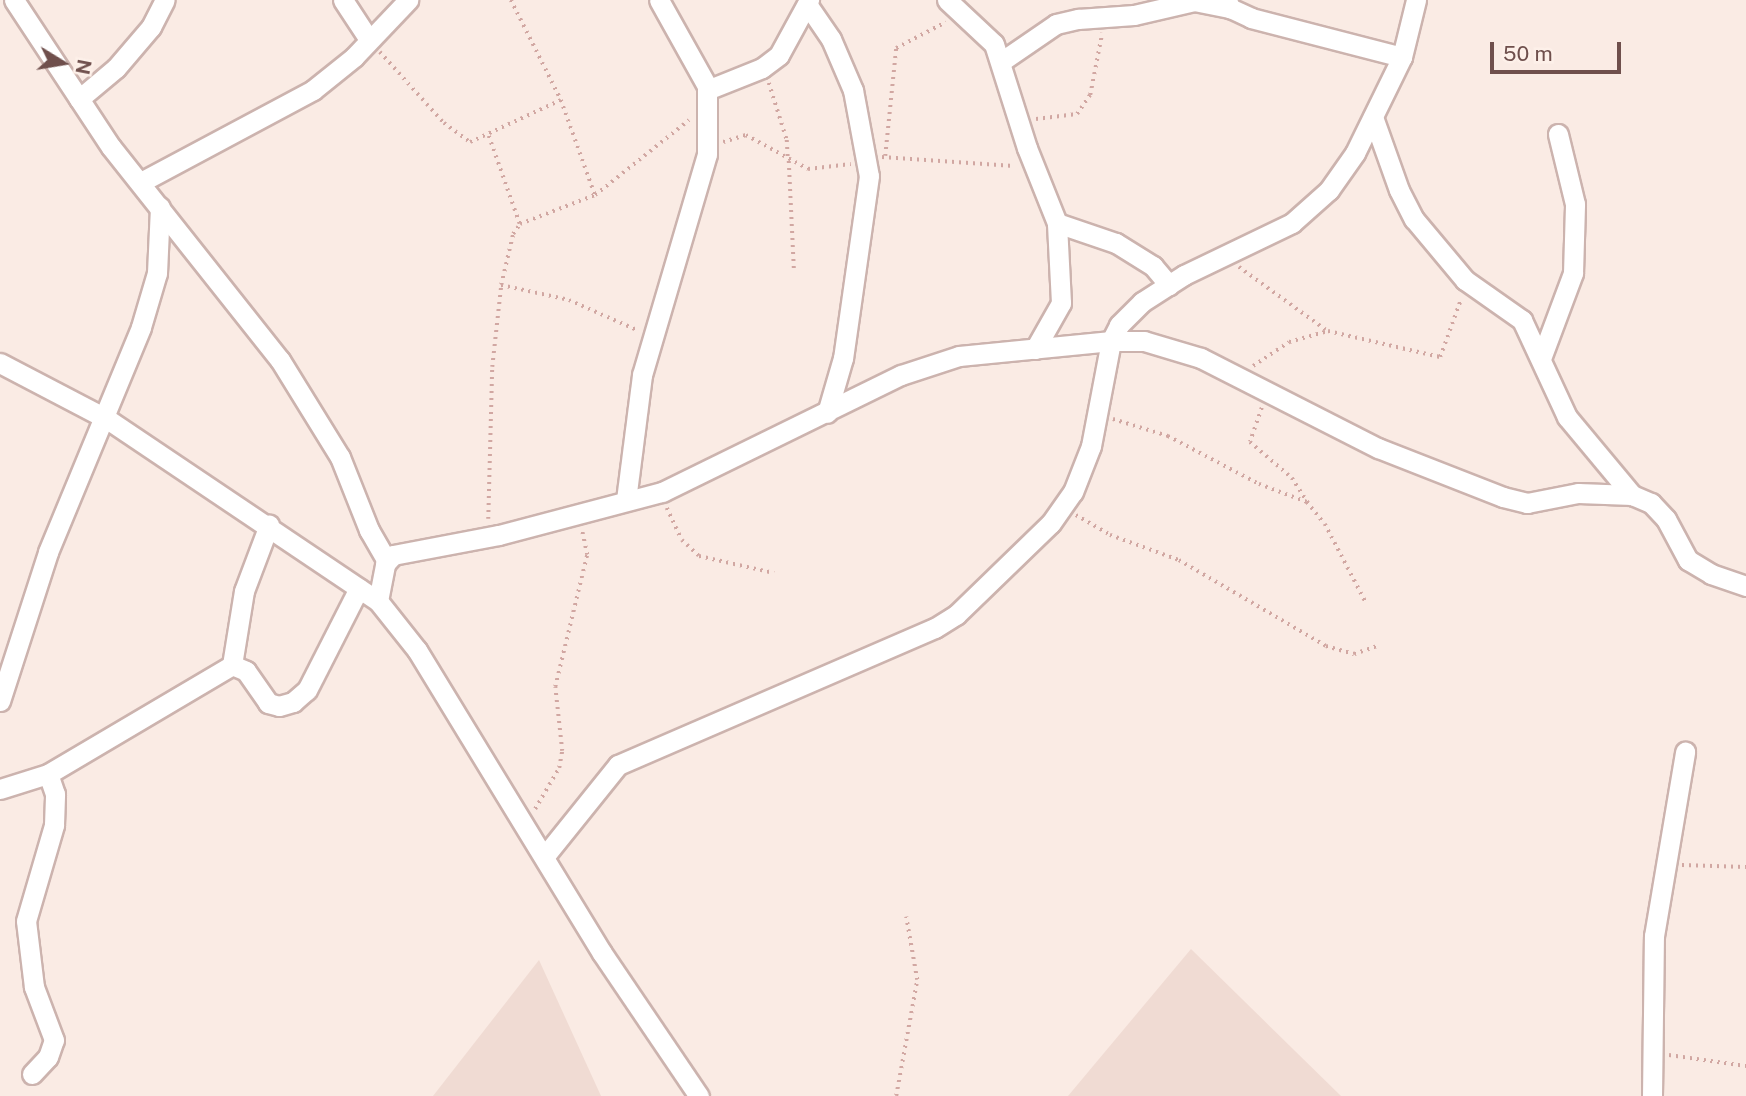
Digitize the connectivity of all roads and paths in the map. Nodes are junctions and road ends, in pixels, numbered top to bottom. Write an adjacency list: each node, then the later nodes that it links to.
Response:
1 (14, 0): 18 (street)
2 (165, 0): 18 (street)
3 (344, 0): 13 (street)
4 (408, 0): 13 (street)
5 (511, 0): 19 (path)
6 (659, 0): 17 (street)
7 (947, 0): 11 (street)
8 (1416, 0): 14 (street)
9 (808, 2): 16 (street); 25 (street)
10 (1228, 4): 12 (street); 14 (street)
11 (963, 14): 15 (street); 25 (path)
12 (1105, 17): 15 (street); 21 (path)
13 (368, 38): 23 (path); 28 (street)
14 (1402, 57): 20 (street)
15 (1002, 61): 21 (street)
16 (762, 68): 17 (street); 26 (path)
17 (707, 98): 24 (street); 29 (path)
18 (79, 99): 28 (street)
19 (561, 100): 23 (path); 29 (path)
20 (1373, 117): 33 (street); 35 (street)
21 (1018, 119): 27 (street)
22 (1558, 134): 42 (street)
23 (489, 136): 32 (path)
24 (708, 147): 26 (path); 39 (street)
25 (877, 159): 26 (path); 27 (path); 46 (street)
26 (789, 160): 34 (path)
27 (1033, 166): 31 (street)
28 (141, 182): 30 (street)
29 (595, 195): 32 (path)
30 (160, 207): 48 (street); 57 (street)
31 (1057, 223): 37 (street); 41 (street)
32 (520, 224): 36 (path)
33 (1227, 255): 37 (street); 38 (path)
34 (794, 269)
35 (1465, 280): 38 (path); 42 (street)
36 (501, 285): 39 (path); 56 (path)
37 (1169, 285): 40 (street)
38 (1328, 331): 44 (path)
39 (651, 337): 51 (street)
40 (1111, 341): 41 (street); 44 (street); 47 (street)
41 (1035, 349): 46 (street)
42 (1542, 356): 50 (street)
43 (0, 363): 48 (street)
44 (1238, 378): 45 (street)
45 (1269, 393): 50 (street); 52 (path)
46 (827, 413): 49 (street)
47 (1098, 414): 52 (path); 53 (street)
48 (107, 419): 55 (street); 65 (street)
49 (662, 492): 51 (street); 58 (path)
50 (1632, 495): 60 (street)
51 (626, 500): 54 (street)
52 (1308, 503): 62 (path)
53 (1063, 506): 63 (path); 70 (street)
54 (575, 513): 56 (street); 69 (path)
55 (269, 524): 59 (street); 64 (street)
56 (488, 537): 57 (street)
57 (386, 560): 61 (street)
58 (774, 573)
59 (359, 588): 61 (street); 64 (street)
60 (1743, 588)
61 (378, 601): 69 (street)
62 (1365, 601)
63 (1377, 646)
64 (232, 665): 67 (street)
65 (0, 701)
66 (1685, 752): 71 (street)
67 (48, 774): 68 (street); 76 (street)
68 (0, 789)
69 (524, 827): 70 (street)
70 (544, 857): 77 (street)
71 (1664, 862): 72 (path); 79 (street)
72 (1746, 867)
73 (905, 917): 78 (path)
74 (1657, 1055): 75 (path)
75 (1746, 1066)
76 (32, 1074)
77 (699, 1096)
78 (896, 1096)
79 (1653, 1096)

